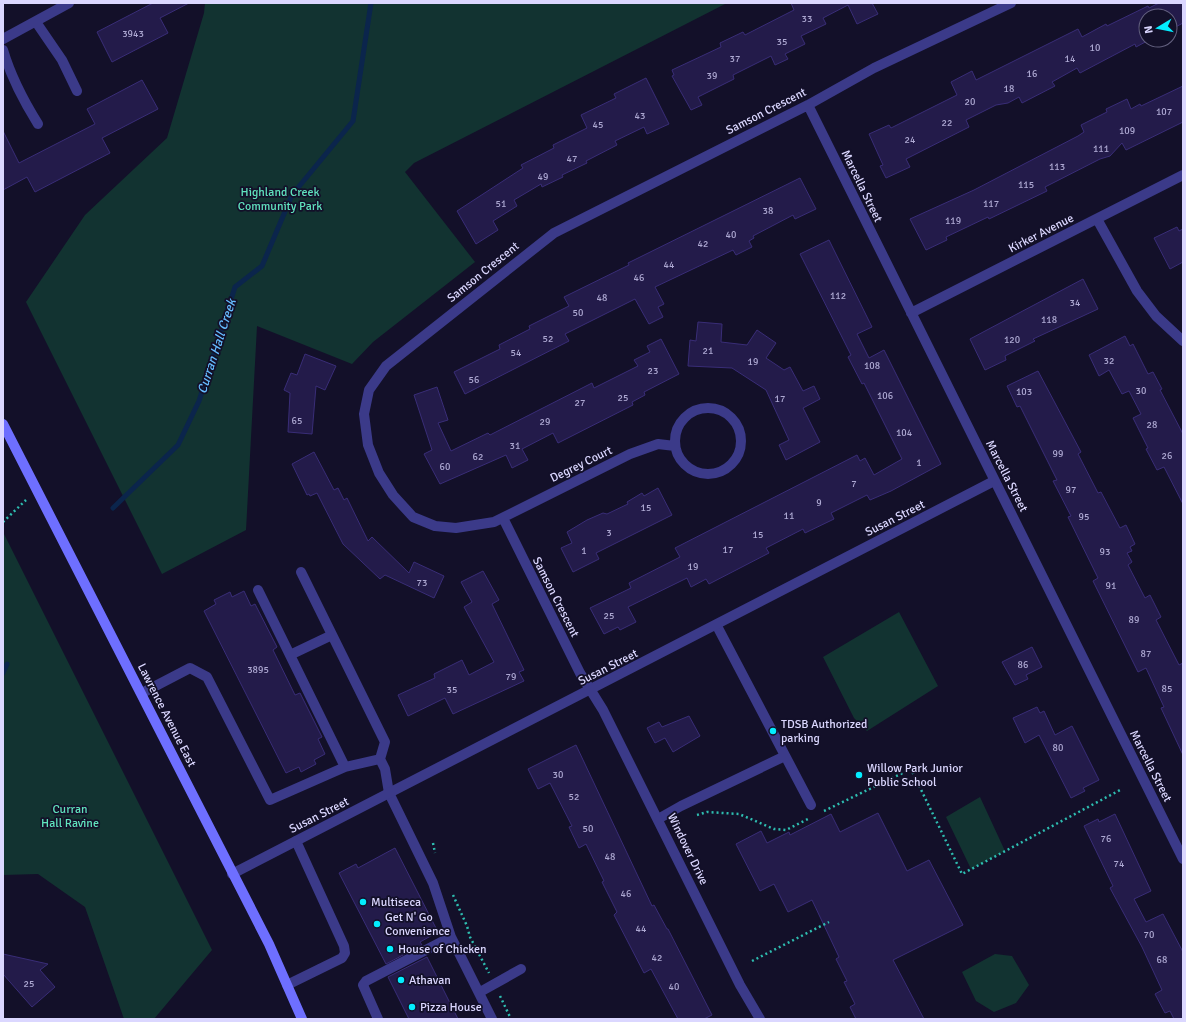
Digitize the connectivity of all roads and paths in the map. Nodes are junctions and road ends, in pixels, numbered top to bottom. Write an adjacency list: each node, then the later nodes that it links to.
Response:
1 (69, 3): 3 (street)
2 (1010, 3): 7 (street, Samson Crescent)
3 (36, 22): 4 (street); 6 (street)
4 (3, 39)
5 (3, 50): 8 (street)
6 (77, 91)
7 (808, 105): 11 (street, Marcella Street); 17 (street, Samson Crescent)
8 (38, 124)
9 (1183, 175): 10 (street, Kirker Avenue)
10 (1097, 220): 11 (street, Kirker Avenue); 12 (street)
11 (911, 313): 15 (street, Marcella Street)
12 (1183, 341)
13 (3, 424): 16 (main road, Lawrence Avenue East)
14 (675, 446): 14 (street); 17 (street, Degrey Court)
15 (994, 481): 21 (street, Susan Street); 39 (street, Marcella Street)
16 (37, 490): 18 (path); 25 (main road, Lawrence Avenue East)
17 (503, 518): 24 (street, Samson Crescent)
18 (3, 522)
19 (301, 572): 22 (street)
20 (258, 590): 23 (street)
21 (717, 626): 24 (street, Susan Street); 26 (street)
22 (332, 635): 23 (street); 27 (street)
23 (290, 655): 28 (street)
24 (592, 690): 30 (street, Susan Street); 35 (street, Windover Drive)
25 (142, 693): 28 (street); 40 (main road, Lawrence Avenue East)
26 (785, 756): 31 (street); 35 (street)
27 (380, 759): 28 (street); 30 (street)
28 (345, 767)
29 (1122, 789): 32 (path)
30 (389, 794): 36 (street, Susan Street); 43 (street)
31 (811, 805)
32 (820, 813)
33 (694, 816): 34 (path)
34 (814, 816)
35 (658, 819): 53 (street, Windover Drive)
36 (296, 841): 40 (street, Susan Street); 47 (street)
37 (433, 843): 38 (path)
38 (436, 858)
39 (1183, 859)
40 (232, 874): 47 (main road, Lawrence Avenue East)
41 (452, 894): 46 (path)
42 (829, 922): 44 (path)
43 (451, 937): 48 (street); 50 (street)
44 (752, 961)
45 (521, 969): 46 (street)
46 (494, 983): 48 (street); 52 (path)
47 (287, 985): 49 (main road, Lawrence Avenue East)
48 (480, 992): 51 (street)
49 (302, 1019)
50 (378, 1019)
51 (492, 1019)
52 (511, 1019)
53 (760, 1019)

